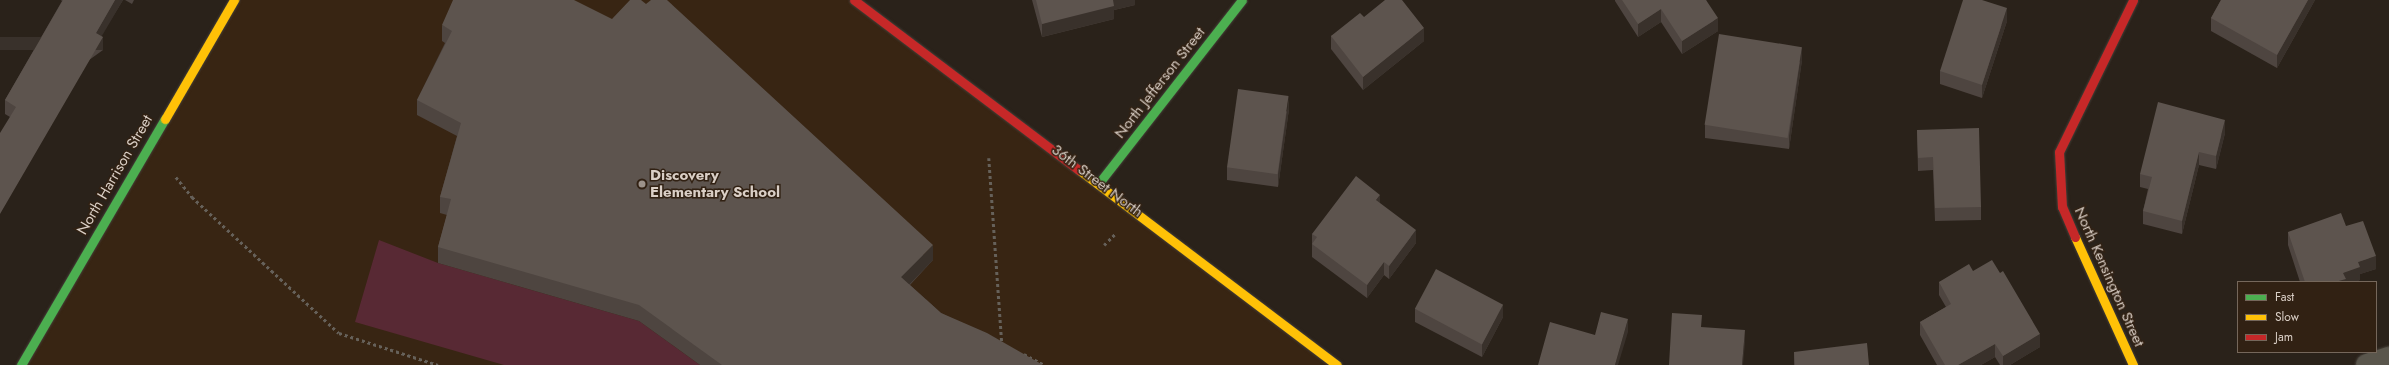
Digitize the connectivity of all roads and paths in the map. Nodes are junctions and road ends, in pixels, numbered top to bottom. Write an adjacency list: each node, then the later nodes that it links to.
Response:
1 (234, 0): 11 (street, North Harrison Street)
2 (854, 0): 7 (street, 36th Street North)
3 (1242, 0): 7 (street, North Jefferson Street)
4 (2131, 1): 15 (street, North Kensington Street)
5 (989, 158): 8 (path)
6 (176, 177): 12 (path)
7 (1099, 183): 14 (street, 36th Street North)
8 (1007, 345)
9 (1019, 352): 13 (path)
10 (2389, 358): 16 (street)
11 (21, 365)
12 (438, 365)
13 (1044, 365)
14 (1337, 365)
15 (2133, 365)
16 (2367, 365)

